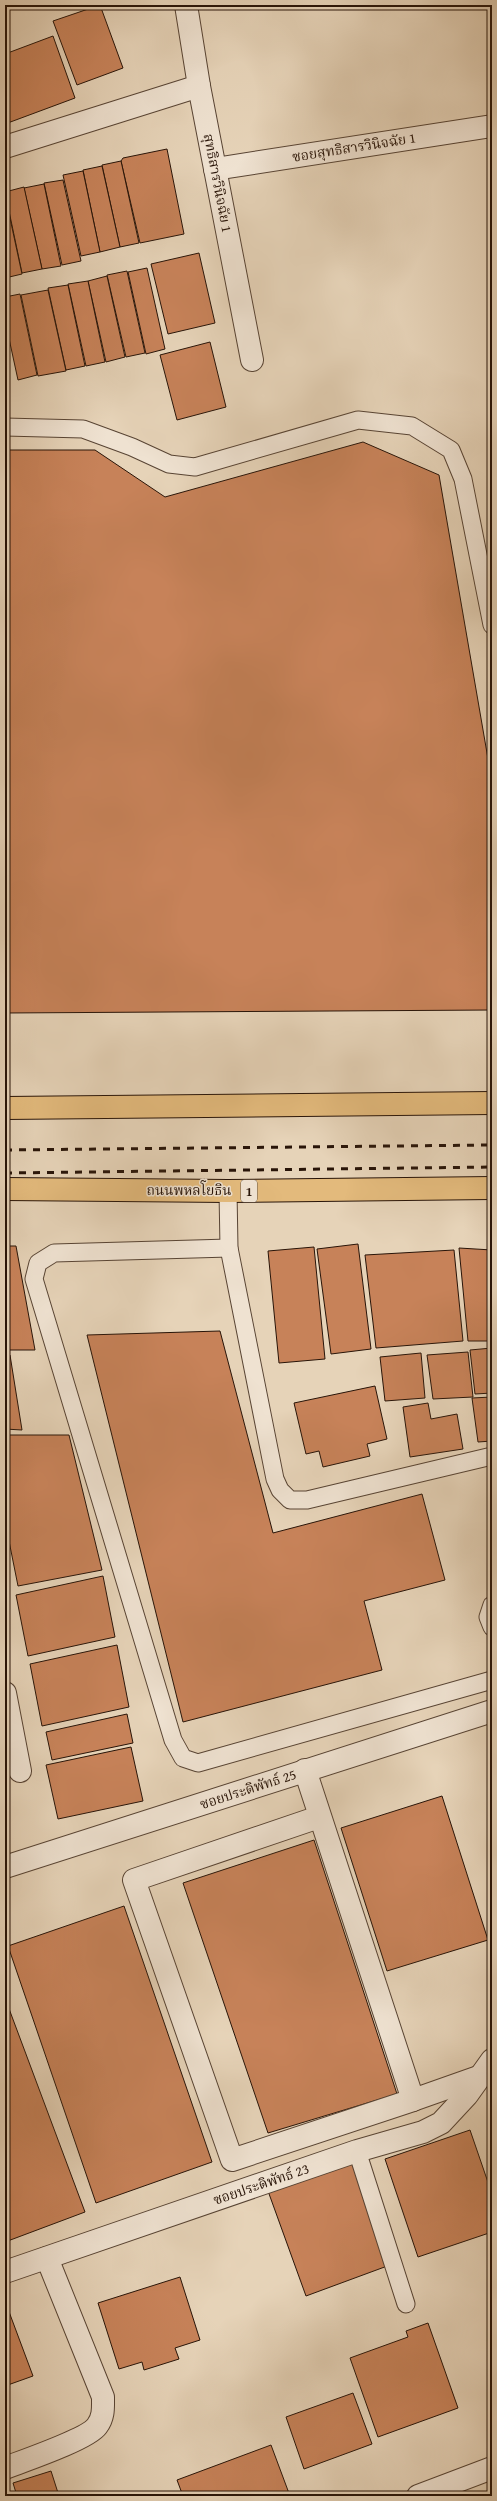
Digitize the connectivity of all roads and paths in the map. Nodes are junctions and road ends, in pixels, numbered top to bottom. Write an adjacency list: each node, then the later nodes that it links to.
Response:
1 (186, 5): 2 (street, สุทธิสารวินิจฉัย 1)
2 (199, 86): 4 (street); 5 (street, สุทธิสารวินิจฉัย 1)
3 (492, 126): 5 (street, ซอยสุทธิสารวินิจฉัย 1)
4 (5, 147)
5 (215, 169): 6 (street, สุทธิสารวินิจฉัย 1)
6 (252, 360)
7 (5, 427): 8 (lane)
8 (492, 625)
9 (492, 1103): 10 (main road)
10 (5, 1108)
11 (492, 1188): 13 (main road, ถนนพหลโยธิน / 1)
12 (5, 1189): 13 (main road, ถนนพหลโยธิน / 1)
13 (228, 1191): 14 (lane)
14 (229, 1248): 15 (lane); 18 (lane)
15 (492, 1456)
16 (492, 1605): 17 (lane)
17 (492, 1627)
18 (492, 1680)
19 (5, 1693): 22 (street)
20 (492, 1711): 21 (street, ซอยประดิพัทธ์ 25)
21 (305, 1770): 23 (street); 24 (street, ซอยประดิพัทธ์ 25)
22 (20, 1771)
23 (319, 1817): 26 (street); 26 (street)
24 (5, 1867)
25 (487, 2068): 26 (street); 27 (street, ซอยประดิพัทธ์ 23)
26 (413, 2100)
27 (357, 2151): 28 (street, ซอยประดิพัทธ์ 23); 30 (lane)
28 (47, 2258): 29 (street, ซอยประดิพัทธ์ 23); 31 (street)
29 (5, 2272)
30 (406, 2304)
31 (5, 2468)
32 (492, 2468): 33 (street)
33 (418, 2496)

